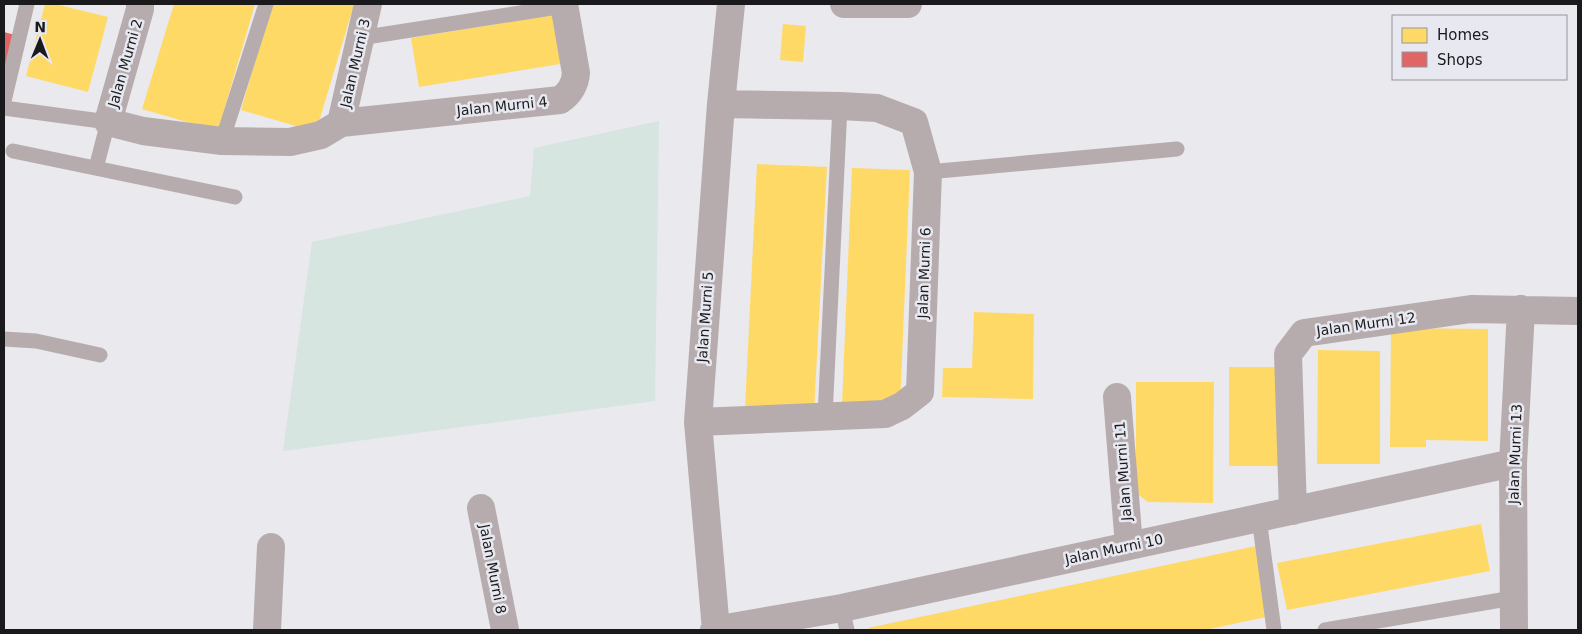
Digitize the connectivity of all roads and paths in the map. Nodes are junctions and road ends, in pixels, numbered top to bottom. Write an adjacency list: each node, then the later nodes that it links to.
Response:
1 (26, 4): 10 (lane)
2 (140, 4): 14 (street, Jalan Murni 2)
3 (266, 4): 16 (lane)
4 (368, 4): 9 (street, Jalan Murni 3)
5 (731, 4): 11 (street, Jalan Murni 5)
6 (844, 4): 7 (street)
7 (908, 4)
8 (564, 5): 9 (lane); 15 (street, Jalan Murni 4)
9 (360, 38): 15 (street, Jalan Murni 3)
10 (4, 101)
11 (721, 104): 12 (street, Jalan Murni 6); 28 (street, Jalan Murni 5)
12 (840, 106): 20 (street, Jalan Murni 6); 27 (lane)
13 (4, 108): 14 (lane)
14 (108, 122): 16 (street); 19 (lane)
15 (341, 123): 16 (street)
16 (222, 141)
17 (1177, 149): 20 (lane)
18 (13, 151): 19 (lane)
19 (96, 168): 21 (lane)
20 (928, 172): 27 (street, Jalan Murni 6)
21 (235, 196)
22 (1520, 309): 23 (street, Jalan Murni 12); 29 (street, Jalan Murni 13); 31 (street, Jalan Murni 12)
23 (1578, 311)
24 (4, 339): 25 (lane)
25 (100, 355)
26 (1117, 396): 33 (street, Jalan Murni 11)
27 (825, 417): 28 (street, Jalan Murni 6)
28 (698, 422): 39 (street, Jalan Murni 5)
29 (1513, 463): 31 (street, Jalan Murni 10); 35 (street, Jalan Murni 13)
30 (481, 508): 38 (street, Jalan Murni 8)
31 (1293, 511): 32 (street, Jalan Murni 10)
32 (1259, 518): 33 (street, Jalan Murni 10); 40 (lane)
33 (1129, 546): 36 (street, Jalan Murni 10)
34 (272, 547): 37 (street)
35 (1513, 598): 41 (lane); 42 (street, Jalan Murni 13)
36 (844, 619): 39 (street, Jalan Murni 10)
37 (267, 630)
38 (505, 630)
39 (715, 630)
40 (1274, 630)
41 (1324, 630)
42 (1514, 630)

